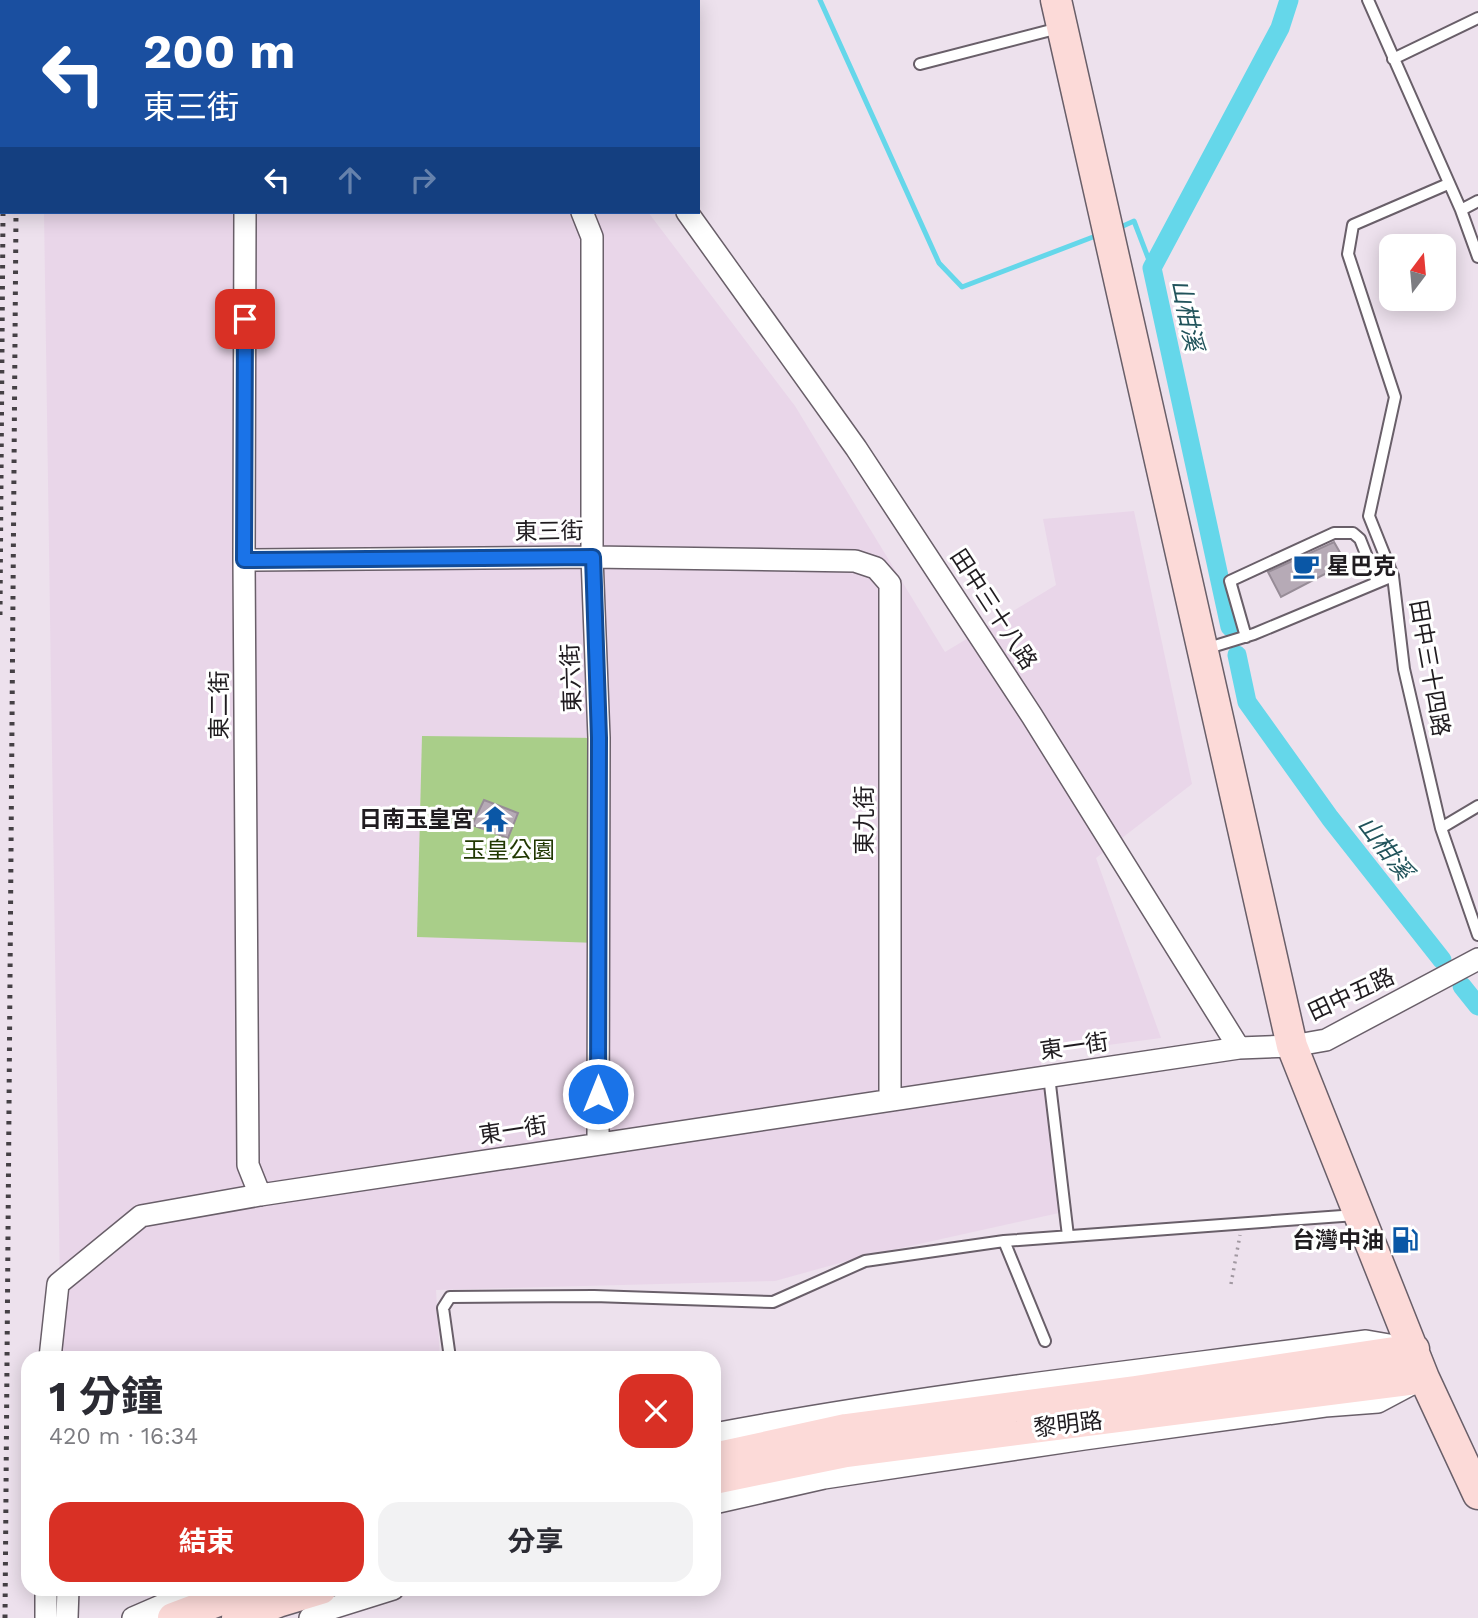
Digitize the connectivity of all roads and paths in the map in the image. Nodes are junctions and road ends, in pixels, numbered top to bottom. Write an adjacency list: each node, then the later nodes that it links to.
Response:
1 (1368, 0): 4 (lane)
2 (1059, 13): 5 (lane); 19 (street)
3 (1478, 19): 4 (lane)
4 (1393, 59): 6 (lane)
5 (920, 64)
6 (1448, 184): 8 (lane); 16 (lane, 田中三十四路)
7 (1478, 201): 8 (lane)
8 (1461, 211): 12 (lane)
9 (245, 214): 14 (street, 東二街)
10 (583, 214): 13 (street, 東六街)
11 (688, 214): 25 (street, 田中三十八路)
12 (1478, 257)
13 (593, 557): 14 (street, 東三街); 15 (street, 東三街); 28 (street, 東六街)
14 (244, 560): 29 (street, 東二街)
15 (855, 561): 27 (street, 東九街)
16 (1393, 576): 17 (lane); 21 (lane, 田中三十四路)
17 (1377, 582): 18 (lane); 18 (lane)
18 (1246, 636): 19 (lane)
19 (1202, 650): 24 (street)
20 (1478, 806): 21 (lane)
21 (1441, 828): 22 (lane, 田中三十四路)
22 (1478, 935)
23 (1478, 959): 24 (street, 田中五路)
24 (1292, 1046): 25 (street, 田中五路); 30 (street)
25 (1239, 1048): 26 (street, 東一街)
26 (1049, 1076): 27 (street, 東一街); 32 (lane)
27 (890, 1100): 28 (street, 東一街)
28 (598, 1144): 29 (street, 東一街)
29 (260, 1195): 37 (street, 東一街)
30 (1360, 1215): 31 (lane); 36 (street)
31 (1242, 1223): 32 (lane); 34 (path)
32 (1068, 1236): 33 (lane)
33 (1004, 1241): 35 (lane); 38 (lane)
34 (1231, 1284)
35 (1045, 1342)
36 (1414, 1349): 39 (street); 40 (street); 41 (street, 黎明路)
37 (51, 1351)
38 (449, 1351)
39 (1424, 1378): 42 (street, 黎明路); 44 (street); 47 (street)
40 (1051, 1382): 41 (street); 43 (street)
41 (1012, 1406): 45 (street, 黎明路)
42 (1062, 1425): 44 (street); 46 (street, 黎明路)
43 (721, 1433)
44 (985, 1454): 48 (street)
45 (721, 1456)
46 (721, 1478)
47 (1478, 1494)
48 (721, 1501)
49 (46, 1596): 55 (street)
50 (68, 1596): 56 (street)
51 (184, 1596): 57 (street)
52 (231, 1596): 58 (street)
53 (298, 1596): 59 (street)
54 (371, 1596): 60 (street)
55 (46, 1618)
56 (67, 1618)
57 (133, 1618)
58 (173, 1618)
59 (237, 1618)
60 (310, 1618)

